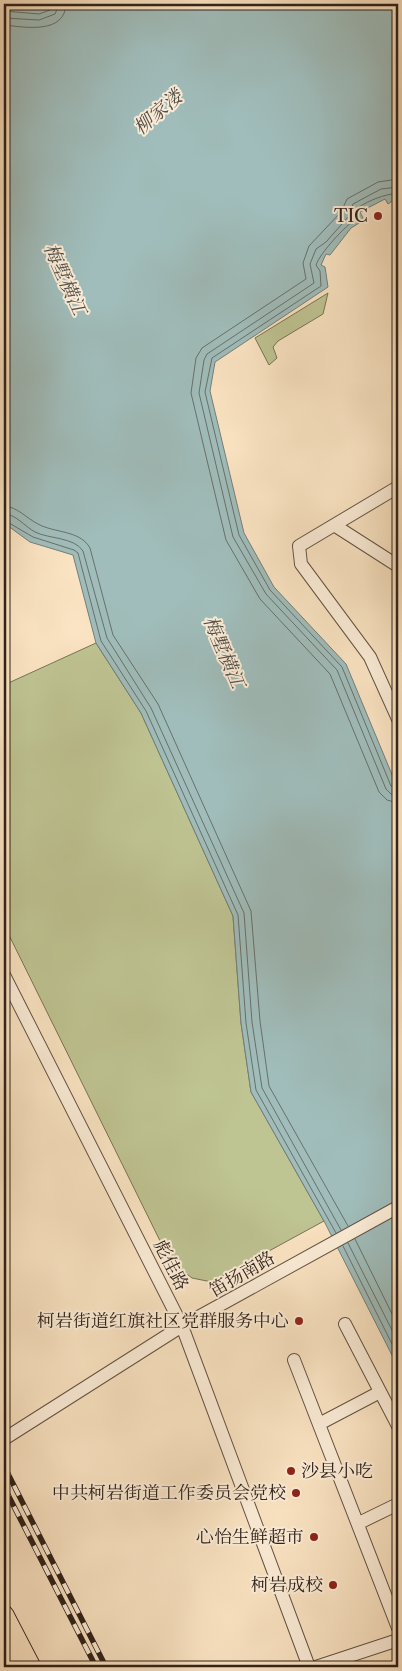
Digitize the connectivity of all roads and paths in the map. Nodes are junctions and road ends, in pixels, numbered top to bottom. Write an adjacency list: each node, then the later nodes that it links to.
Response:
1 (398, 486): 2 (street)
2 (334, 525): 3 (street); 4 (street)
3 (398, 566)
4 (398, 719)
5 (4, 975): 8 (street, 彪佳路)
6 (398, 1207): 8 (street, 笛扬南路)
7 (345, 1324): 10 (street)
8 (182, 1326): 13 (street, 笛扬南路); 22 (street, 彪佳路)
9 (294, 1360): 11 (street)
10 (380, 1392): 11 (street); 12 (street)
11 (319, 1424): 15 (street)
12 (398, 1426)
13 (4, 1439)
14 (398, 1504): 15 (street)
15 (359, 1523): 17 (street)
16 (4, 1615): 21 (main road)
17 (398, 1628)
18 (398, 1640): 23 (street)
19 (4, 1651): 20 (highway)
20 (12, 1667)
21 (32, 1667)
22 (309, 1667)
23 (316, 1667)

